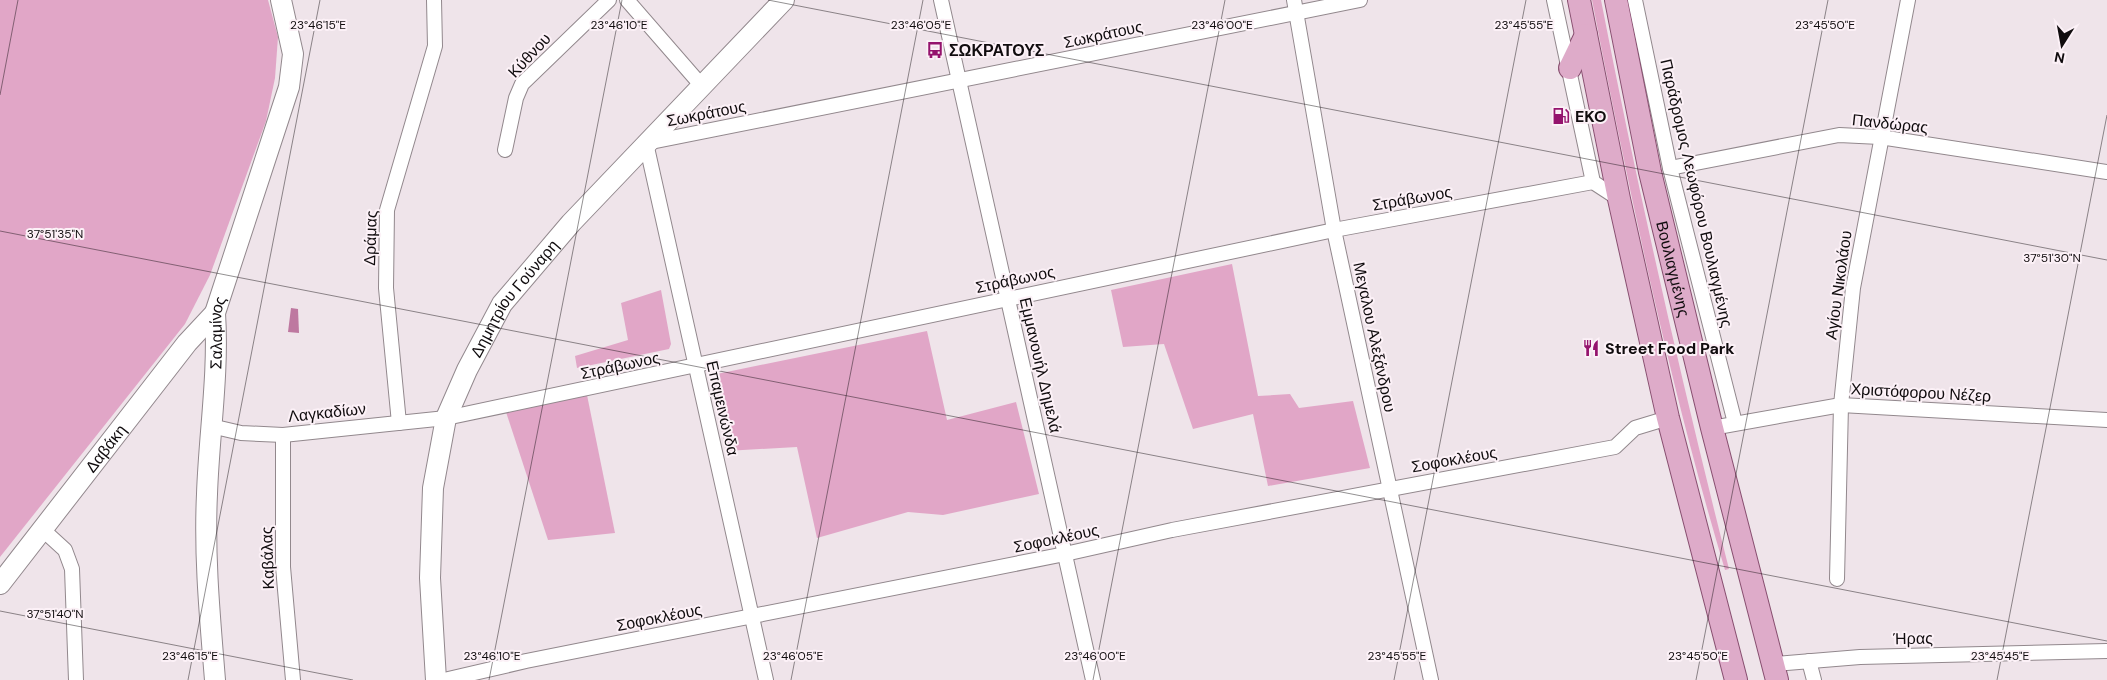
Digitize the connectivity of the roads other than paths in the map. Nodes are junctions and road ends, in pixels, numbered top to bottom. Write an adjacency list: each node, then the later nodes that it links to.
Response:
1 (281, 0): 27 (street, Σαλαμίνος)
2 (434, 0): 33 (street, Δράμας)
3 (608, 0): 20 (street, Κύθνου)
4 (627, 0): 17 (street)
5 (784, 0): 17 (street, Δημητρίου Γούναρη)
6 (941, 0): 16 (street, Εμμανουήλ Δημελά)
7 (1360, 0): 13 (street, Σωκράτους)
8 (1554, 0): 15 (street)
9 (1579, 0): 14 (main road)
10 (1616, 0): 36 (main road, Βουλιαγμένης)
11 (1635, 0): 21 (street, Παράδρομος Λεωφόρου Βουλιαγμένης)
12 (1908, 0): 18 (street, Αγίου Νικολάου)
13 (1296, 6): 16 (street, Σωκράτους); 25 (street, Μεγαλου Αλεξάνδρου)
14 (1586, 35): 15 (main road); 24 (main road)
15 (1570, 68): 23 (street)
16 (959, 81): 19 (street, Σωκράτους); 26 (street, Εμμανουήλ Δημελά)
17 (701, 85): 19 (street, Δημητρίου Γούναρη)
18 (1880, 137): 21 (street, Πανδώρας); 22 (street, Πανδώρας); 29 (street, Αγίου Νικολάου)
19 (646, 143): 28 (street, Επαμεινώνδα); 30 (street, Δημητρίου Γούναρη)
20 (505, 150)
21 (1670, 168): 34 (street, Παράδρομος Λεωφόρου Βουλιαγμένης)
22 (2107, 172)
23 (1593, 182): 24 (street); 25 (street, Στράβωνος)
24 (1619, 199): 31 (main road)
25 (1334, 230): 26 (street, Στράβωνος); 38 (street, Μεγαλου Αλεξάνδρου)
26 (1008, 298): 28 (street, Στράβωνος); 40 (street, Εμμανουήλ Δημελά)
27 (215, 313): 35 (street, Σαλαμίνος); 39 (street, Δαβάκη)
28 (696, 367): 30 (street, Στράβωνος); 43 (street, Επαμεινώνδα)
29 (1841, 405): 32 (street, Χριστόφορου Νέζερ); 34 (street, Χριστόφορου Νέζερ); 41 (street, Αγίου Νικολάου)
30 (446, 418): 33 (street, Λαγκαδίων); 50 (street, Δημητρίου Γούναρη)
31 (1668, 418): 38 (street, Σοφοκλέους); 55 (main road)
32 (2107, 420)
33 (399, 423): 37 (street, Λαγκαδίων)
34 (1734, 423): 36 (street, Χριστόφορου Νέζερ)
35 (211, 426): 37 (street, Λαγκαδίων); 48 (street, Σαλαμίνος)
36 (1712, 428): 46 (main road, Βουλιαγμένης)
37 (284, 434): 49 (street, Καβάλας)
38 (1390, 488): 40 (street, Σοφοκλέους); 54 (street, Μεγαλου Αλεξάνδρου)
39 (42, 529): 42 (street, Δαβάκη); 47 (street)
40 (1065, 554): 43 (street, Σοφοκλέους); 53 (street, Εμμανουήλ Δημελά)
41 (1838, 579)
42 (0, 584)
43 (752, 616): 51 (street, Σοφοκλέους); 52 (street, Επαμεινώνδα)
44 (2107, 651): 45 (street, Ήρας)
45 (1810, 661): 46 (street, Ήρας); 56 (street)
46 (1775, 672)
47 (76, 680)
48 (215, 680)
49 (293, 680)
50 (436, 680)
51 (444, 680)
52 (766, 680)
53 (1093, 680)
54 (1431, 680)
55 (1734, 680)
56 (1814, 680)

